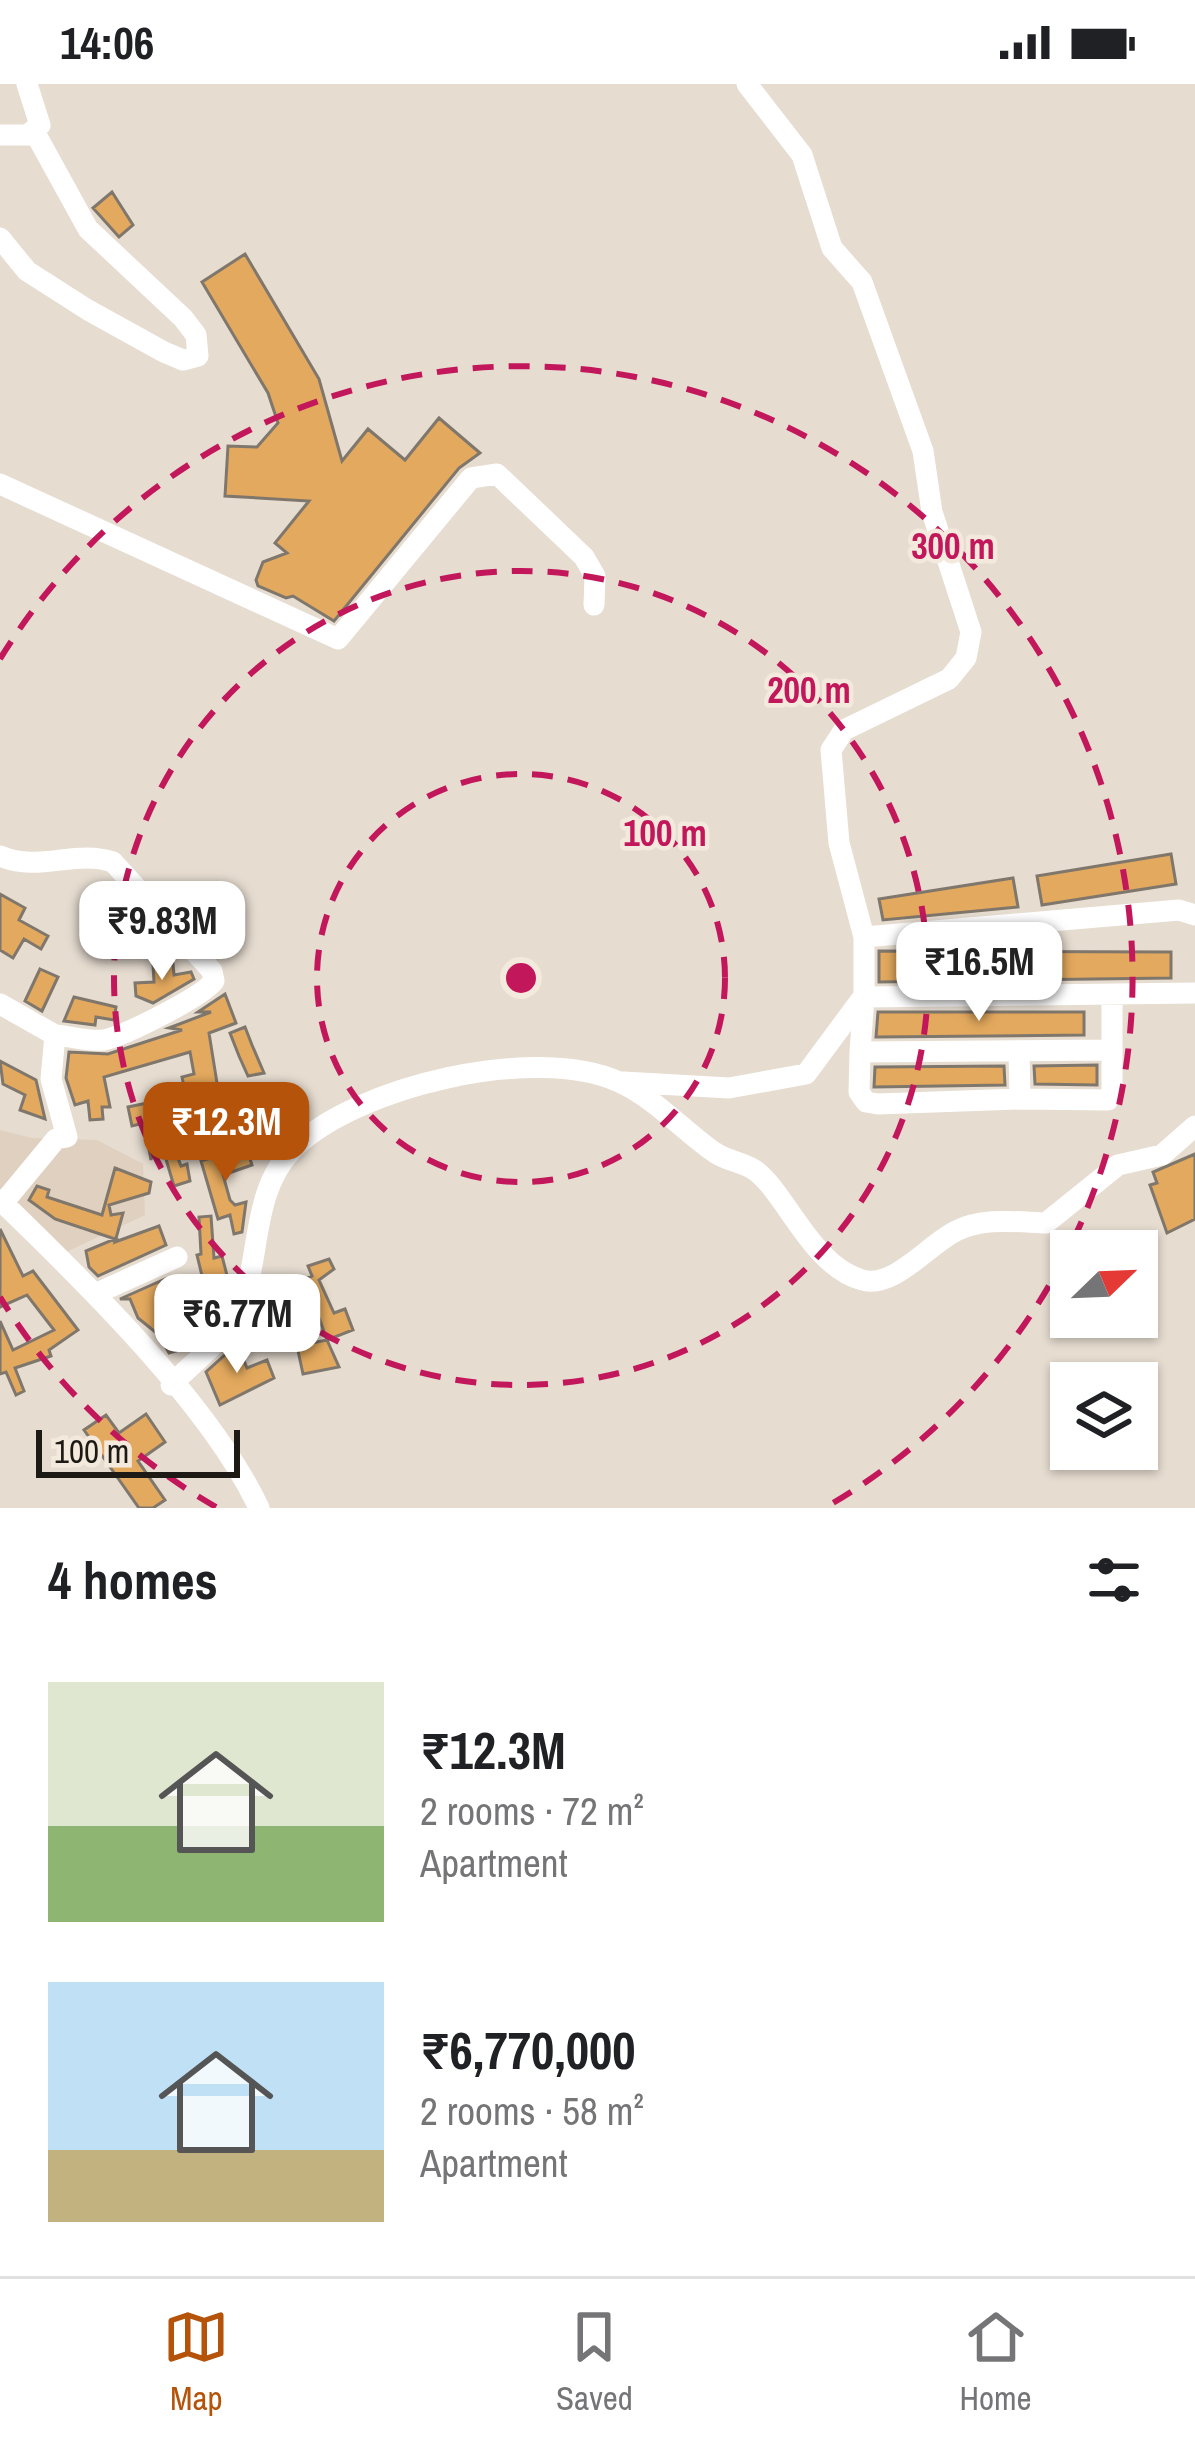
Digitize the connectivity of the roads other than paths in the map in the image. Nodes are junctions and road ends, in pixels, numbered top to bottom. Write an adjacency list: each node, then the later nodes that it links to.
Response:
1 (27, 84): 3 (street)
2 (747, 84): 10 (street)
3 (34, 131): 4 (street); 5 (street)
4 (0, 135)
5 (0, 238)
6 (0, 484): 7 (street)
7 (594, 605)
8 (0, 856): 15 (street)
9 (1195, 915): 10 (street)
10 (864, 937): 13 (street)
11 (1195, 993): 12 (street)
12 (1112, 995): 13 (street); 16 (street)
13 (864, 997): 18 (street); 19 (street)
14 (0, 1004): 15 (street)
15 (55, 1035): 22 (street)
16 (1111, 1050): 17 (street); 20 (street)
17 (1019, 1051): 18 (street); 20 (street)
18 (860, 1052): 20 (street)
19 (620, 1082): 21 (street); 25 (street)
20 (1020, 1099)
21 (1195, 1126)
22 (1, 1202): 24 (street)
23 (177, 1256): 24 (street)
24 (95, 1294): 25 (street)
25 (171, 1384): 26 (street)
26 (259, 1508)

